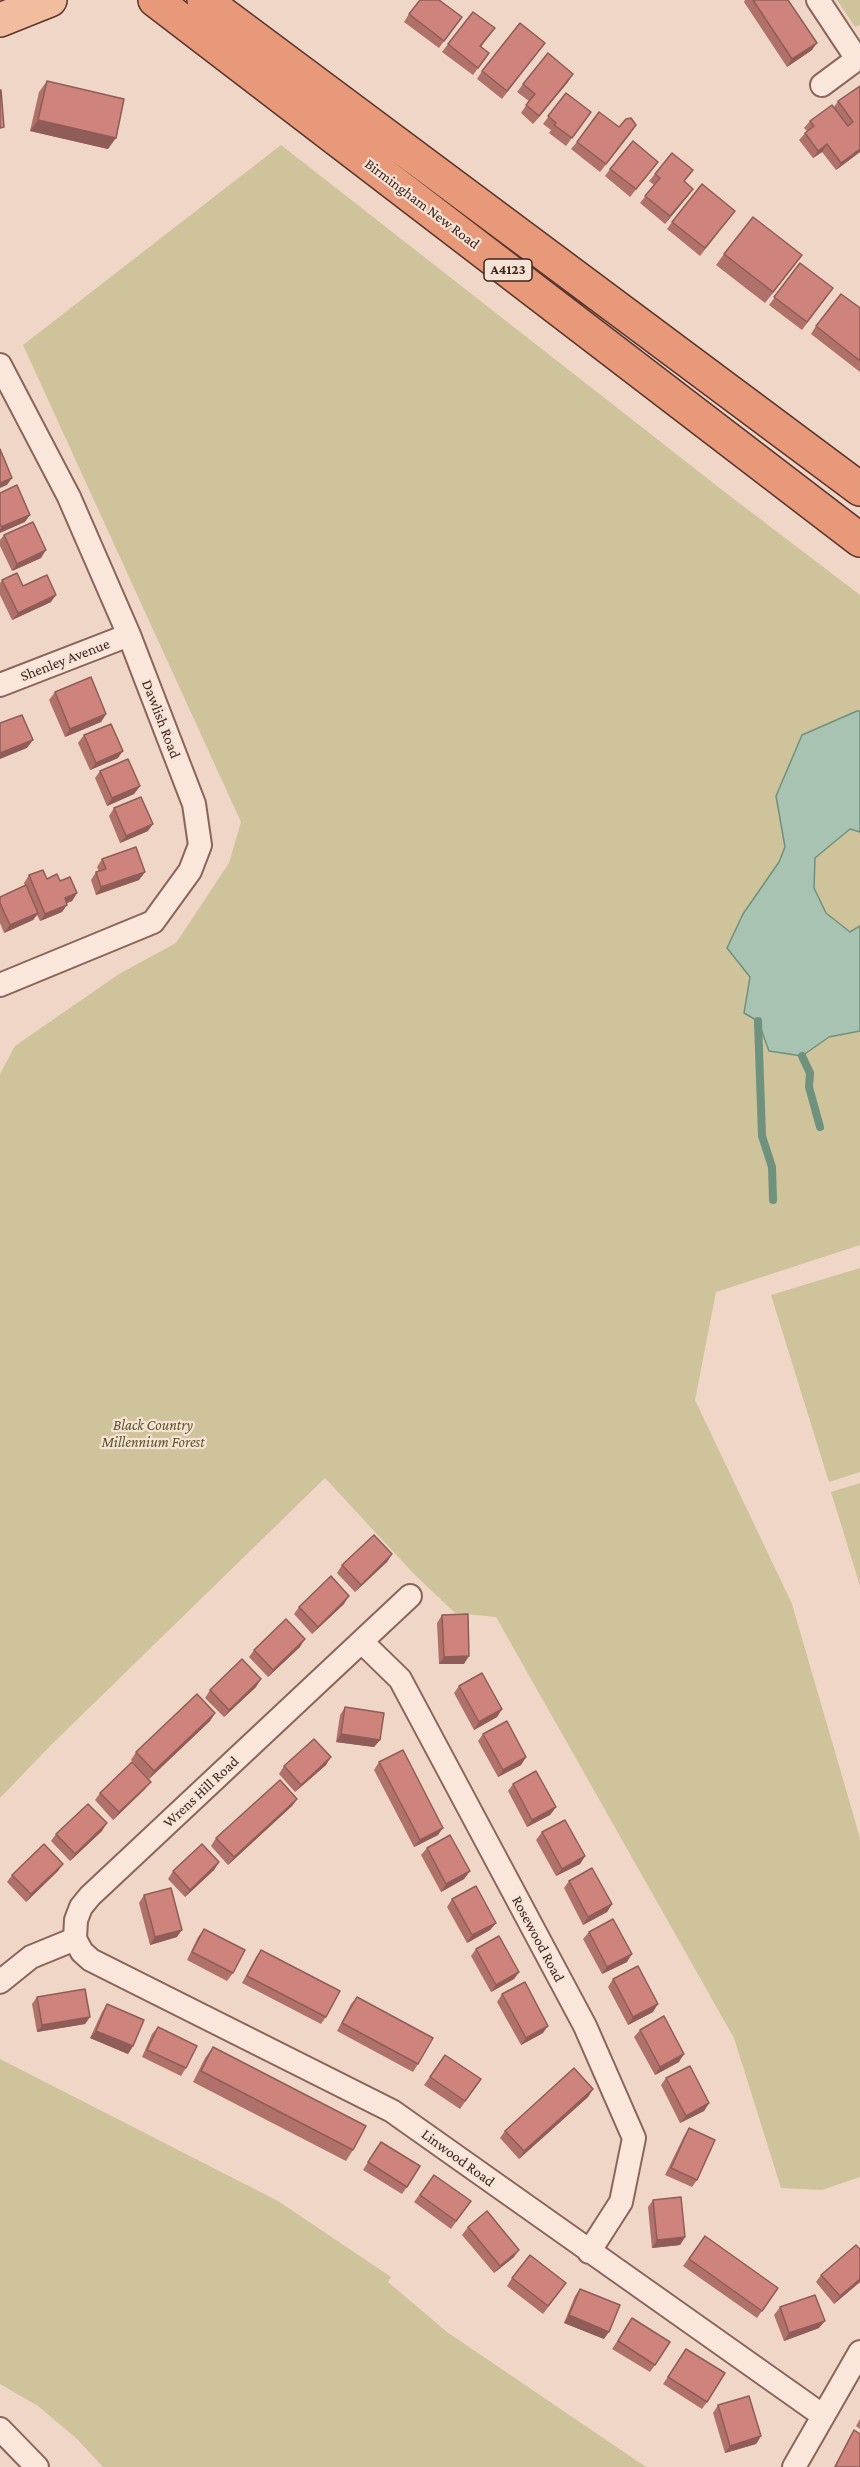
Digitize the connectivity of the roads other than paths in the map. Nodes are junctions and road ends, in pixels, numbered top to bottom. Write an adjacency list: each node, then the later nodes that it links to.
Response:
1 (50, 0): 5 (main road)
2 (155, 0): 10 (highway, Birmingham New Road / A4123)
3 (204, 0): 9 (highway, A4123)
4 (818, 0): 6 (street)
5 (0, 20)
6 (858, 58): 7 (street)
7 (822, 85)
8 (0, 365): 11 (street, Dawlish Road)
9 (860, 489)
10 (860, 540)
11 (129, 635): 12 (street, Shenley Avenue); 13 (street, Dawlish Road)
12 (0, 685)
13 (0, 985)
14 (410, 1596): 15 (street, Wrens Hill Road)
15 (363, 1642): 16 (street, Wrens Hill Road); 18 (street, Rosewood Road)
16 (75, 1939): 17 (street); 18 (street, Linwood Road)
17 (0, 1982)
18 (589, 2252): 20 (street, Linwood Road)
19 (860, 2352): 20 (street)
20 (822, 2415): 23 (street)
21 (0, 2429): 22 (street)
22 (37, 2467)
23 (794, 2467)

